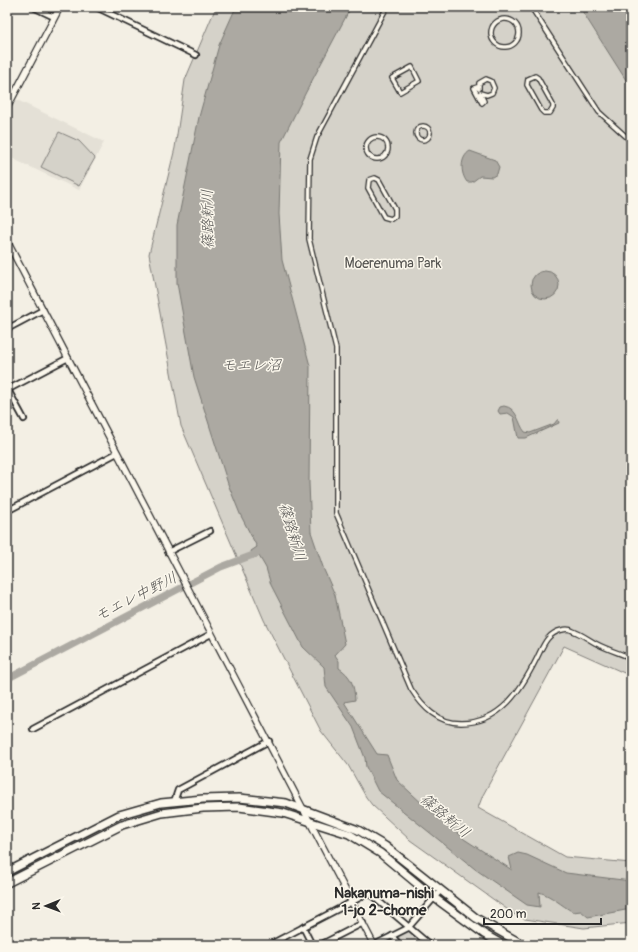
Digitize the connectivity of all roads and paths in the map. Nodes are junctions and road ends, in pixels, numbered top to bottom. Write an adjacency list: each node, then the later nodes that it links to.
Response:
1 (33, 7): 6 (street)
2 (60, 7): 6 (street)
3 (96, 7): 8 (street)
4 (387, 7): 27 (street)
5 (531, 7): 13 (street)
6 (54, 17): 12 (street)
7 (495, 42): 7 (street)
8 (196, 56)
9 (419, 81): 9 (street)
10 (527, 85): 10 (street)
11 (477, 94): 11 (street)
12 (7, 108)
13 (631, 141)
14 (387, 143): 14 (street)
15 (395, 209): 15 (street)
16 (7, 241): 17 (street)
17 (43, 310): 18 (street); 19 (street)
18 (7, 329)
19 (68, 358): 20 (street); 22 (street)
20 (7, 389): 21 (street)
21 (24, 419)
22 (117, 453): 23 (street); 25 (street)
23 (7, 511)
24 (210, 531): 25 (street)
25 (168, 552): 26 (street)
26 (211, 634): 28 (street); 29 (street)
27 (631, 658)
28 (33, 729)
29 (269, 741): 30 (street); 31 (street)
30 (174, 802): 31 (main road); 33 (main road)
31 (305, 810): 32 (street); 35 (main road)
32 (312, 822): 34 (main road); 36 (main road); 37 (street)
33 (7, 872)
34 (7, 883)
35 (441, 890): 36 (street); 49 (main road)
36 (434, 898): 40 (street); 48 (main road)
37 (352, 902): 38 (street); 39 (street); 40 (street)
38 (363, 923): 44 (street); 45 (street)
39 (303, 928): 42 (street); 43 (street)
40 (408, 928): 41 (street); 47 (street)
41 (392, 936): 45 (street); 46 (street)
42 (269, 945)
43 (312, 945)
44 (320, 945)
45 (374, 945)
46 (399, 945)
47 (430, 945)
48 (503, 945)
49 (524, 945)

